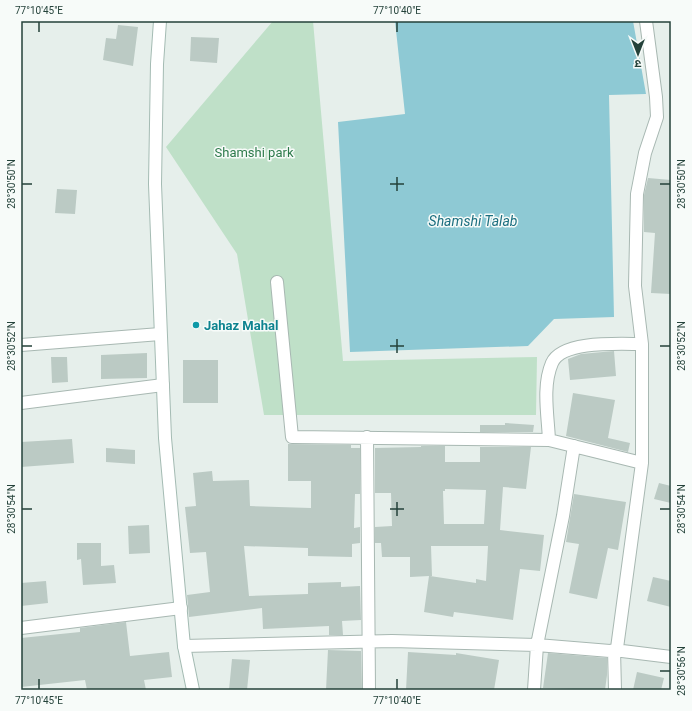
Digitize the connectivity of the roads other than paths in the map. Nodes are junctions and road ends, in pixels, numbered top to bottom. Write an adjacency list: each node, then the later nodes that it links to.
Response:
1 (160, 21): 4 (street)
2 (646, 21): 5 (street)
3 (277, 282): 9 (street)
4 (160, 334): 6 (street); 7 (street)
5 (642, 344): 10 (street); 12 (street)
6 (21, 346)
7 (163, 385): 8 (street); 13 (street)
8 (21, 403)
9 (367, 437): 10 (street); 15 (street)
10 (549, 440): 11 (street)
11 (574, 446): 12 (street); 16 (street)
12 (642, 463): 18 (street)
13 (181, 608): 14 (street); 17 (street)
14 (21, 628)
15 (369, 641): 16 (street); 17 (street); 21 (street)
16 (537, 645): 18 (street); 22 (street)
17 (184, 646): 20 (street)
18 (614, 650): 19 (street); 23 (street)
19 (671, 657)
20 (193, 690)
21 (369, 690)
22 (534, 690)
23 (615, 690)

